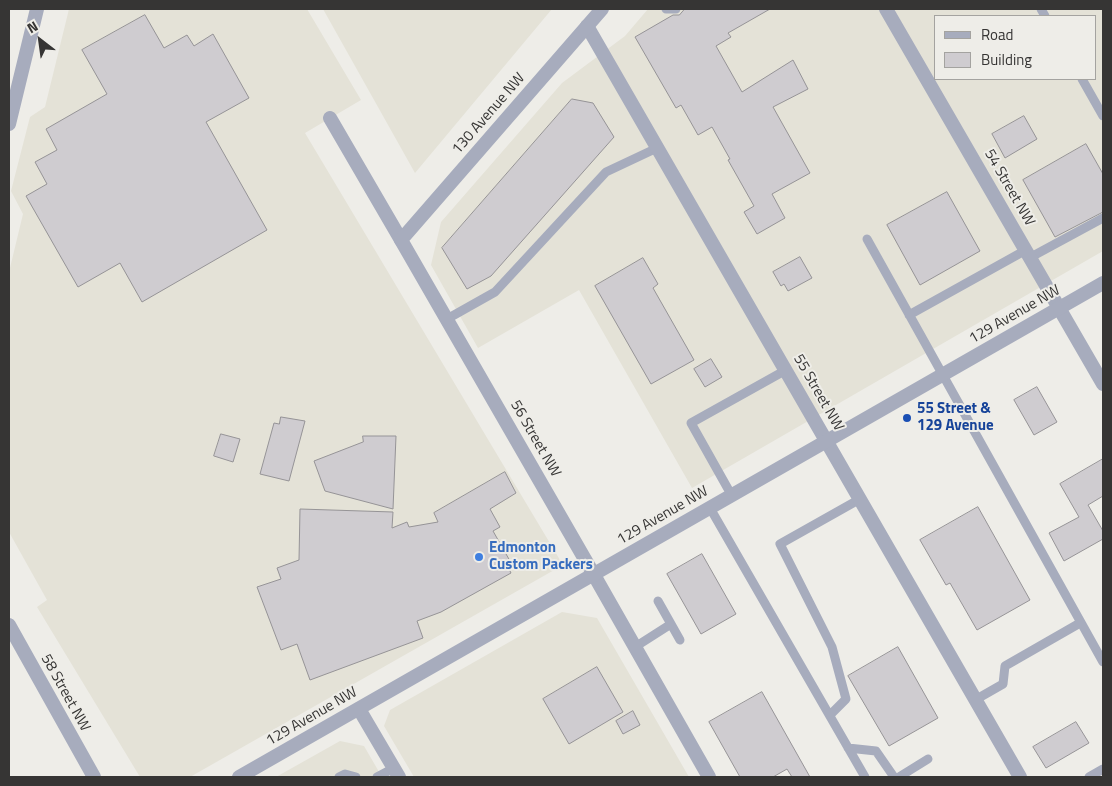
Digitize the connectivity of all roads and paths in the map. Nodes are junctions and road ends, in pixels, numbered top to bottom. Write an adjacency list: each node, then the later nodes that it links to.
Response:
1 (37, 9): 10 (street)
2 (602, 9): 6 (street, 130 Avenue NW)
3 (666, 9): 4 (lane)
4 (676, 9)
5 (886, 9): 15 (street, 54 Street NW)
6 (587, 26): 11 (street, 55 Street NW); 14 (street, 130 Avenue NW)
7 (1083, 80): 8 (lane)
8 (1103, 116)
9 (330, 118): 14 (street, 56 Street NW)
10 (9, 124)
11 (657, 148): 19 (lane); 20 (street, 55 Street NW)
12 (1103, 218): 15 (lane)
13 (867, 239): 18 (lane)
14 (401, 240): 19 (street, 56 Street NW)
15 (1029, 253): 17 (street, 54 Street NW); 18 (lane)
16 (1103, 283): 17 (street, 129 Avenue NW)
17 (1060, 308): 21 (street, 129 Avenue NW); 22 (street, 54 Street NW)
18 (909, 315): 21 (lane)
19 (447, 319): 27 (street, 56 Street NW)
20 (786, 370): 23 (street, 55 Street NW); 24 (lane)
21 (941, 375): 23 (street, 129 Avenue NW); 29 (lane)
22 (1103, 384)
23 (827, 441): 24 (street, 129 Avenue NW); 25 (street, 55 Street NW)
24 (732, 496): 26 (street, 129 Avenue NW)
25 (860, 499): 35 (street, 55 Street NW); 37 (lane)
26 (710, 508): 27 (street, 129 Avenue NW); 37 (lane)
27 (594, 575): 33 (street, 56 Street NW); 36 (street, 129 Avenue NW)
28 (658, 601): 30 (lane)
29 (1080, 623): 34 (lane); 35 (lane)
30 (671, 624): 32 (lane); 33 (lane)
31 (9, 625): 43 (street, 58 Street NW)
32 (680, 640)
33 (635, 647): 47 (street, 56 Street NW)
34 (1103, 662)
35 (975, 700): 51 (street, 55 Street NW)
36 (359, 709): 41 (street); 42 (street, 129 Avenue NW)
37 (830, 716): 38 (lane)
38 (848, 748): 48 (lane); 49 (lane)
39 (928, 759): 50 (lane)
40 (1103, 769): 52 (lane)
41 (396, 773): 46 (lane)
42 (243, 776)
43 (94, 777)
44 (339, 777): 45 (lane)
45 (356, 777)
46 (377, 777)
47 (709, 777)
48 (866, 777)
49 (894, 777)
50 (900, 777)
51 (1020, 777)
52 (1089, 777)

